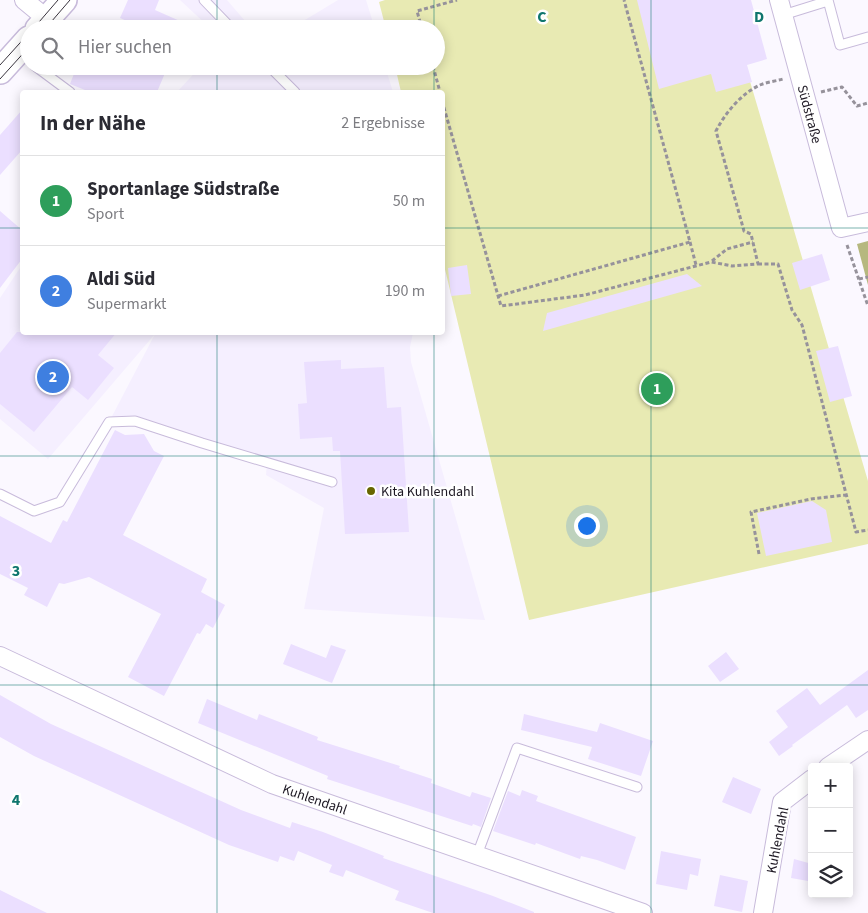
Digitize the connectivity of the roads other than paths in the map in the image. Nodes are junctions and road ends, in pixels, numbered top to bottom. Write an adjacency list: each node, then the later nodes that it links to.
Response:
1 (24, 0): 6 (street)
2 (64, 0): 7 (main road)
3 (204, 0): 8 (lane)
4 (828, 1): 5 (lane); 9 (lane)
5 (781, 8): 16 (street, Südstraße)
6 (39, 20)
7 (46, 20)
8 (223, 20)
9 (868, 37)
10 (20, 57): 11 (main road)
11 (0, 71)
12 (51, 75): 14 (lane)
13 (278, 75): 15 (lane)
14 (68, 90)
15 (293, 90)
16 (868, 222)
17 (332, 482): 18 (lane)
18 (0, 494)
19 (0, 656): 24 (street, Kuhlendahl)
20 (868, 740): 21 (street)
21 (834, 763)
22 (808, 782): 27 (street, Kuhlendahl)
23 (637, 786): 24 (lane)
24 (476, 855): 25 (street, Kuhlendahl)
25 (620, 909): 26 (street, Kuhlendahl)
26 (643, 913)
27 (763, 913)

